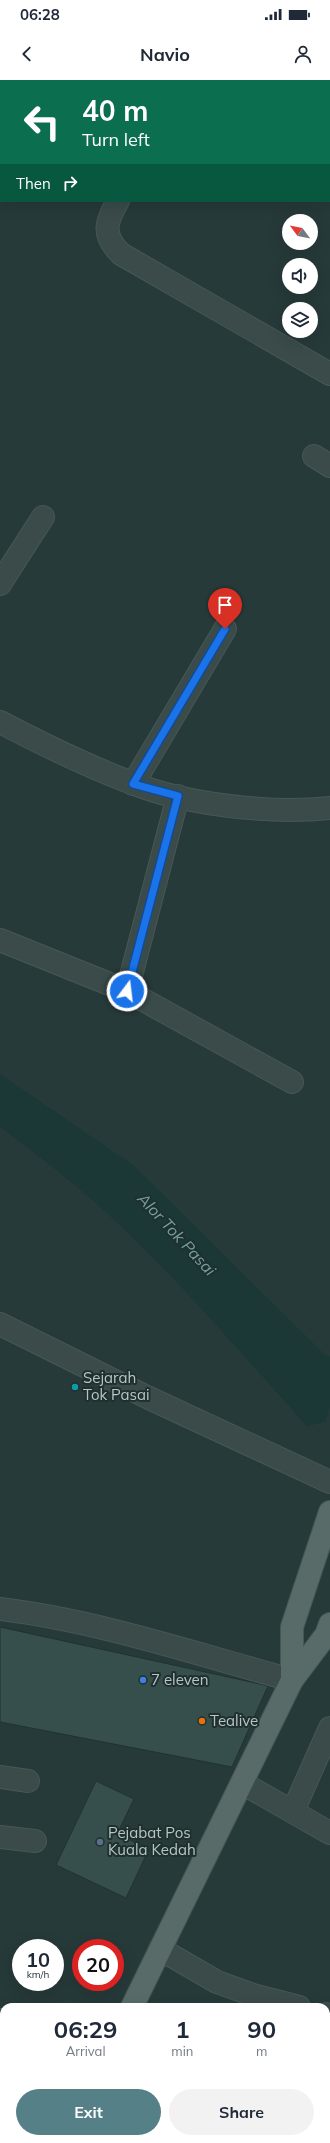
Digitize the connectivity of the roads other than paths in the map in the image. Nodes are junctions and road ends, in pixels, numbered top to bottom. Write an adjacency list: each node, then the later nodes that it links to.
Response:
1 (117, 202): 2 (street)
2 (330, 374)
3 (43, 518): 4 (street)
4 (0, 584)
5 (225, 629): 7 (street)
6 (0, 722): 7 (street)
7 (133, 784): 8 (street)
8 (178, 796): 9 (street); 11 (street)
9 (330, 808)
10 (0, 940): 11 (street)
11 (127, 991): 12 (street)
12 (292, 1082)
13 (0, 1324): 14 (street)
14 (330, 1482)
15 (330, 1512): 18 (main road)
16 (0, 1609): 18 (street)
17 (330, 1624): 18 (main road)
18 (292, 1680): 22 (main road)
19 (330, 1728): 23 (street)
20 (0, 1777): 21 (street)
21 (28, 1781)
22 (242, 1783): 23 (street); 27 (main road)
23 (293, 1811): 24 (street)
24 (330, 1833)
25 (0, 1837): 26 (street)
26 (35, 1841)
27 (160, 1950): 28 (main road); 29 (street)
28 (134, 2003)
29 (283, 2003)

